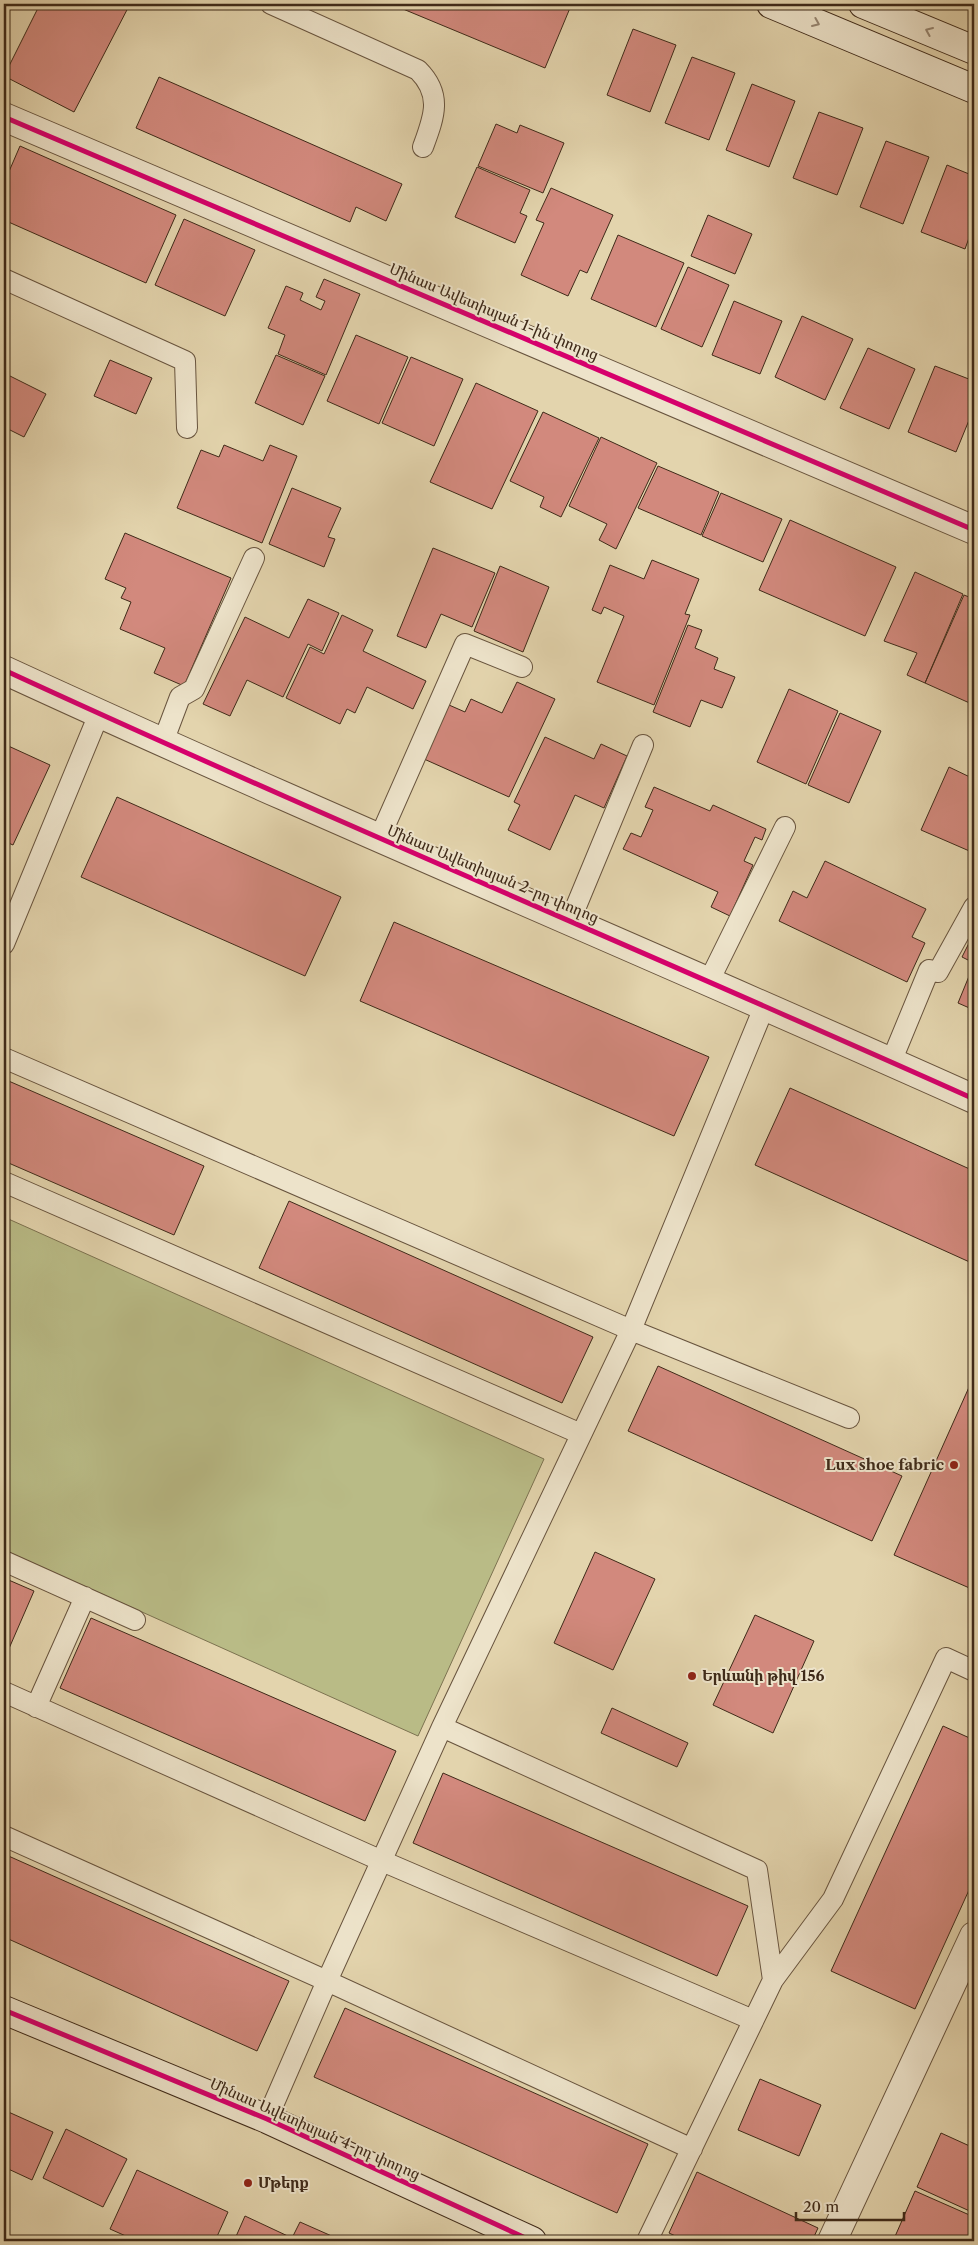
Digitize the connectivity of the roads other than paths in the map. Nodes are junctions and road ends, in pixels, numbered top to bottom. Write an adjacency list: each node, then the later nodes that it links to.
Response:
1 (270, 4): 7 (lane)
2 (771, 4): 5 (street, one-way to 5)
3 (863, 4): 4 (street, one-way to 3)
4 (974, 50)
5 (974, 89)
6 (4, 117): 10 (street, Մինաս Ավետիսյան 1-ին փողոց)
7 (423, 147)
8 (4, 279): 9 (lane)
9 (187, 428)
10 (974, 530)
11 (254, 558): 15 (lane)
12 (522, 667): 18 (lane)
13 (4, 670): 14 (street, Մինաս Ավետիսյան 2-րդ փողոց)
14 (99, 714): 15 (street, Մինաս Ավետիսյան 2-րդ փողոց); 21 (lane)
15 (164, 742): 18 (street, Մինաս Ավետիսյան 2-րդ փողոց)
16 (643, 745): 20 (lane)
17 (785, 827): 22 (lane)
18 (379, 838): 20 (street, Մինաս Ավետիսյան 2-րդ փողոց)
19 (974, 907): 25 (lane)
20 (570, 921): 22 (street, Մինաս Ավետիսյան 2-րդ փողոց)
21 (4, 944)
22 (709, 981): 23 (street, Մինաս Ավետիսյան 2-րդ փողոց)
23 (765, 1005): 25 (street, Մինաս Ավետիսյան 2-րդ փողոց); 28 (lane)
24 (4, 1058): 28 (lane)
25 (891, 1062): 26 (street, Մինաս Ավետիսյան 2-րդ փողոց)
26 (974, 1099)
27 (4, 1182): 30 (lane)
28 (631, 1330): 29 (lane); 30 (lane)
29 (849, 1418)
30 (582, 1434): 37 (lane)
31 (4, 1561): 32 (lane)
32 (84, 1597): 33 (lane); 36 (lane)
33 (135, 1620)
34 (974, 1671): 41 (lane)
35 (4, 1692): 36 (lane)
36 (36, 1707): 39 (lane)
37 (442, 1727): 39 (lane); 41 (lane)
38 (4, 1836): 42 (lane)
39 (382, 1861): 42 (lane); 44 (lane)
40 (971, 1952): 49 (street)
41 (773, 1980): 44 (lane)
42 (327, 1981): 45 (lane); 46 (lane)
43 (4, 2010): 45 (street, Մինաս Ավետիսյան 4-րդ փողոց)
44 (753, 2020): 46 (lane)
45 (267, 2119): 47 (street, Մինաս Ավետիսյան 4-րդ փողոց)
46 (692, 2149): 48 (lane)
47 (532, 2241)
48 (647, 2241)
49 (832, 2241)

